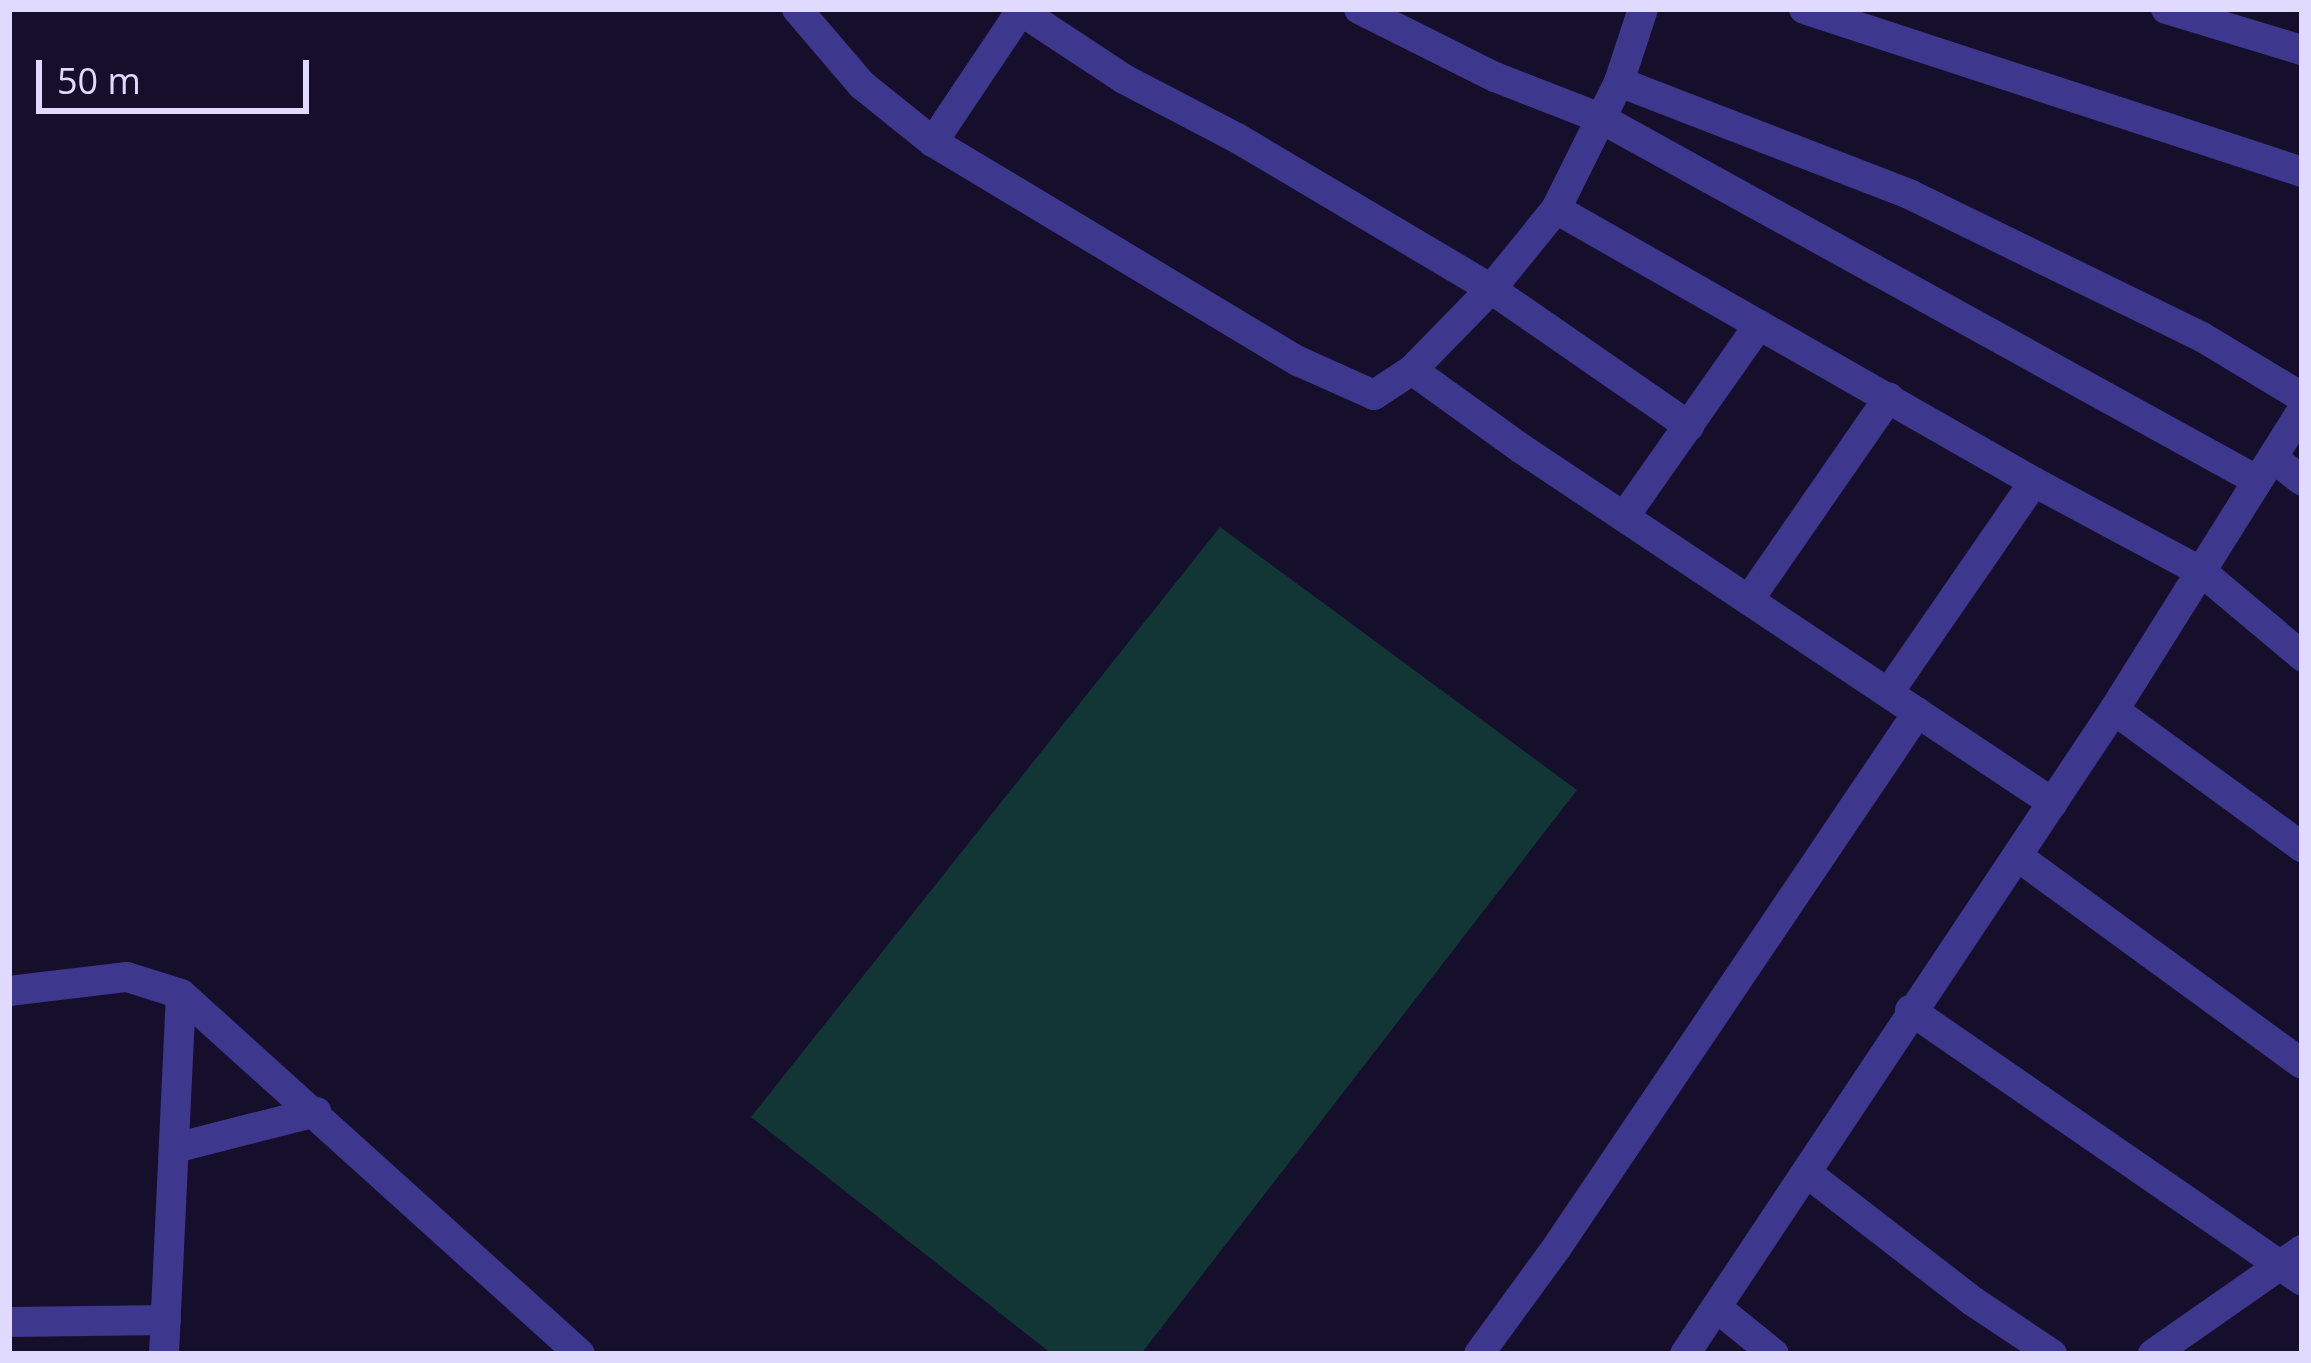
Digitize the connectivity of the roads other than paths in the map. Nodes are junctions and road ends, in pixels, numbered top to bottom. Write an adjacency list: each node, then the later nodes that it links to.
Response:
1 (797, 9): 10 (street)
2 (1359, 9): 9 (street)
3 (1643, 9): 8 (street)
4 (1804, 9): 11 (street)
5 (2167, 9): 7 (street)
6 (1020, 10): 10 (street); 13 (street)
7 (2302, 50)
8 (1619, 82): 9 (street); 16 (street)
9 (1600, 118): 12 (street); 20 (street)
10 (933, 142): 15 (street)
11 (2302, 172)
12 (1556, 209): 13 (street); 14 (street)
13 (1491, 289): 15 (street); 19 (street)
14 (1760, 325): 17 (street); 19 (street)
15 (1412, 370): 23 (street)
16 (2302, 397)
17 (1889, 398): 22 (street); 25 (street)
18 (2302, 410): 20 (street)
19 (1689, 426): 23 (street)
20 (2266, 470): 21 (street); 24 (street)
21 (2302, 481)
22 (2034, 482): 24 (street); 27 (street)
23 (1624, 517): 25 (street)
24 (2202, 572): 26 (street); 28 (street)
25 (1750, 598): 27 (street)
26 (2302, 656)
27 (1889, 692): 29 (street)
28 (2114, 710): 30 (street); 31 (street)
29 (1918, 712): 30 (street); 46 (street)
30 (2053, 803): 32 (street)
31 (2302, 848)
32 (2017, 856): 35 (street); 36 (street)
33 (9, 991): 34 (street)
34 (181, 994): 37 (street); 38 (street)
35 (1910, 1010): 39 (street); 40 (street)
36 (2302, 1064)
37 (316, 1112): 38 (street); 45 (street)
38 (175, 1148): 42 (street)
39 (1807, 1173): 41 (street); 49 (street)
40 (2294, 1264): 50 (street)
41 (1717, 1308): 47 (street); 48 (street)
42 (166, 1320): 43 (street); 44 (street)
43 (9, 1322)
44 (164, 1354)
45 (580, 1354)
46 (1479, 1354)
47 (1685, 1354)
48 (1774, 1354)
49 (2052, 1354)
50 (2153, 1354)

